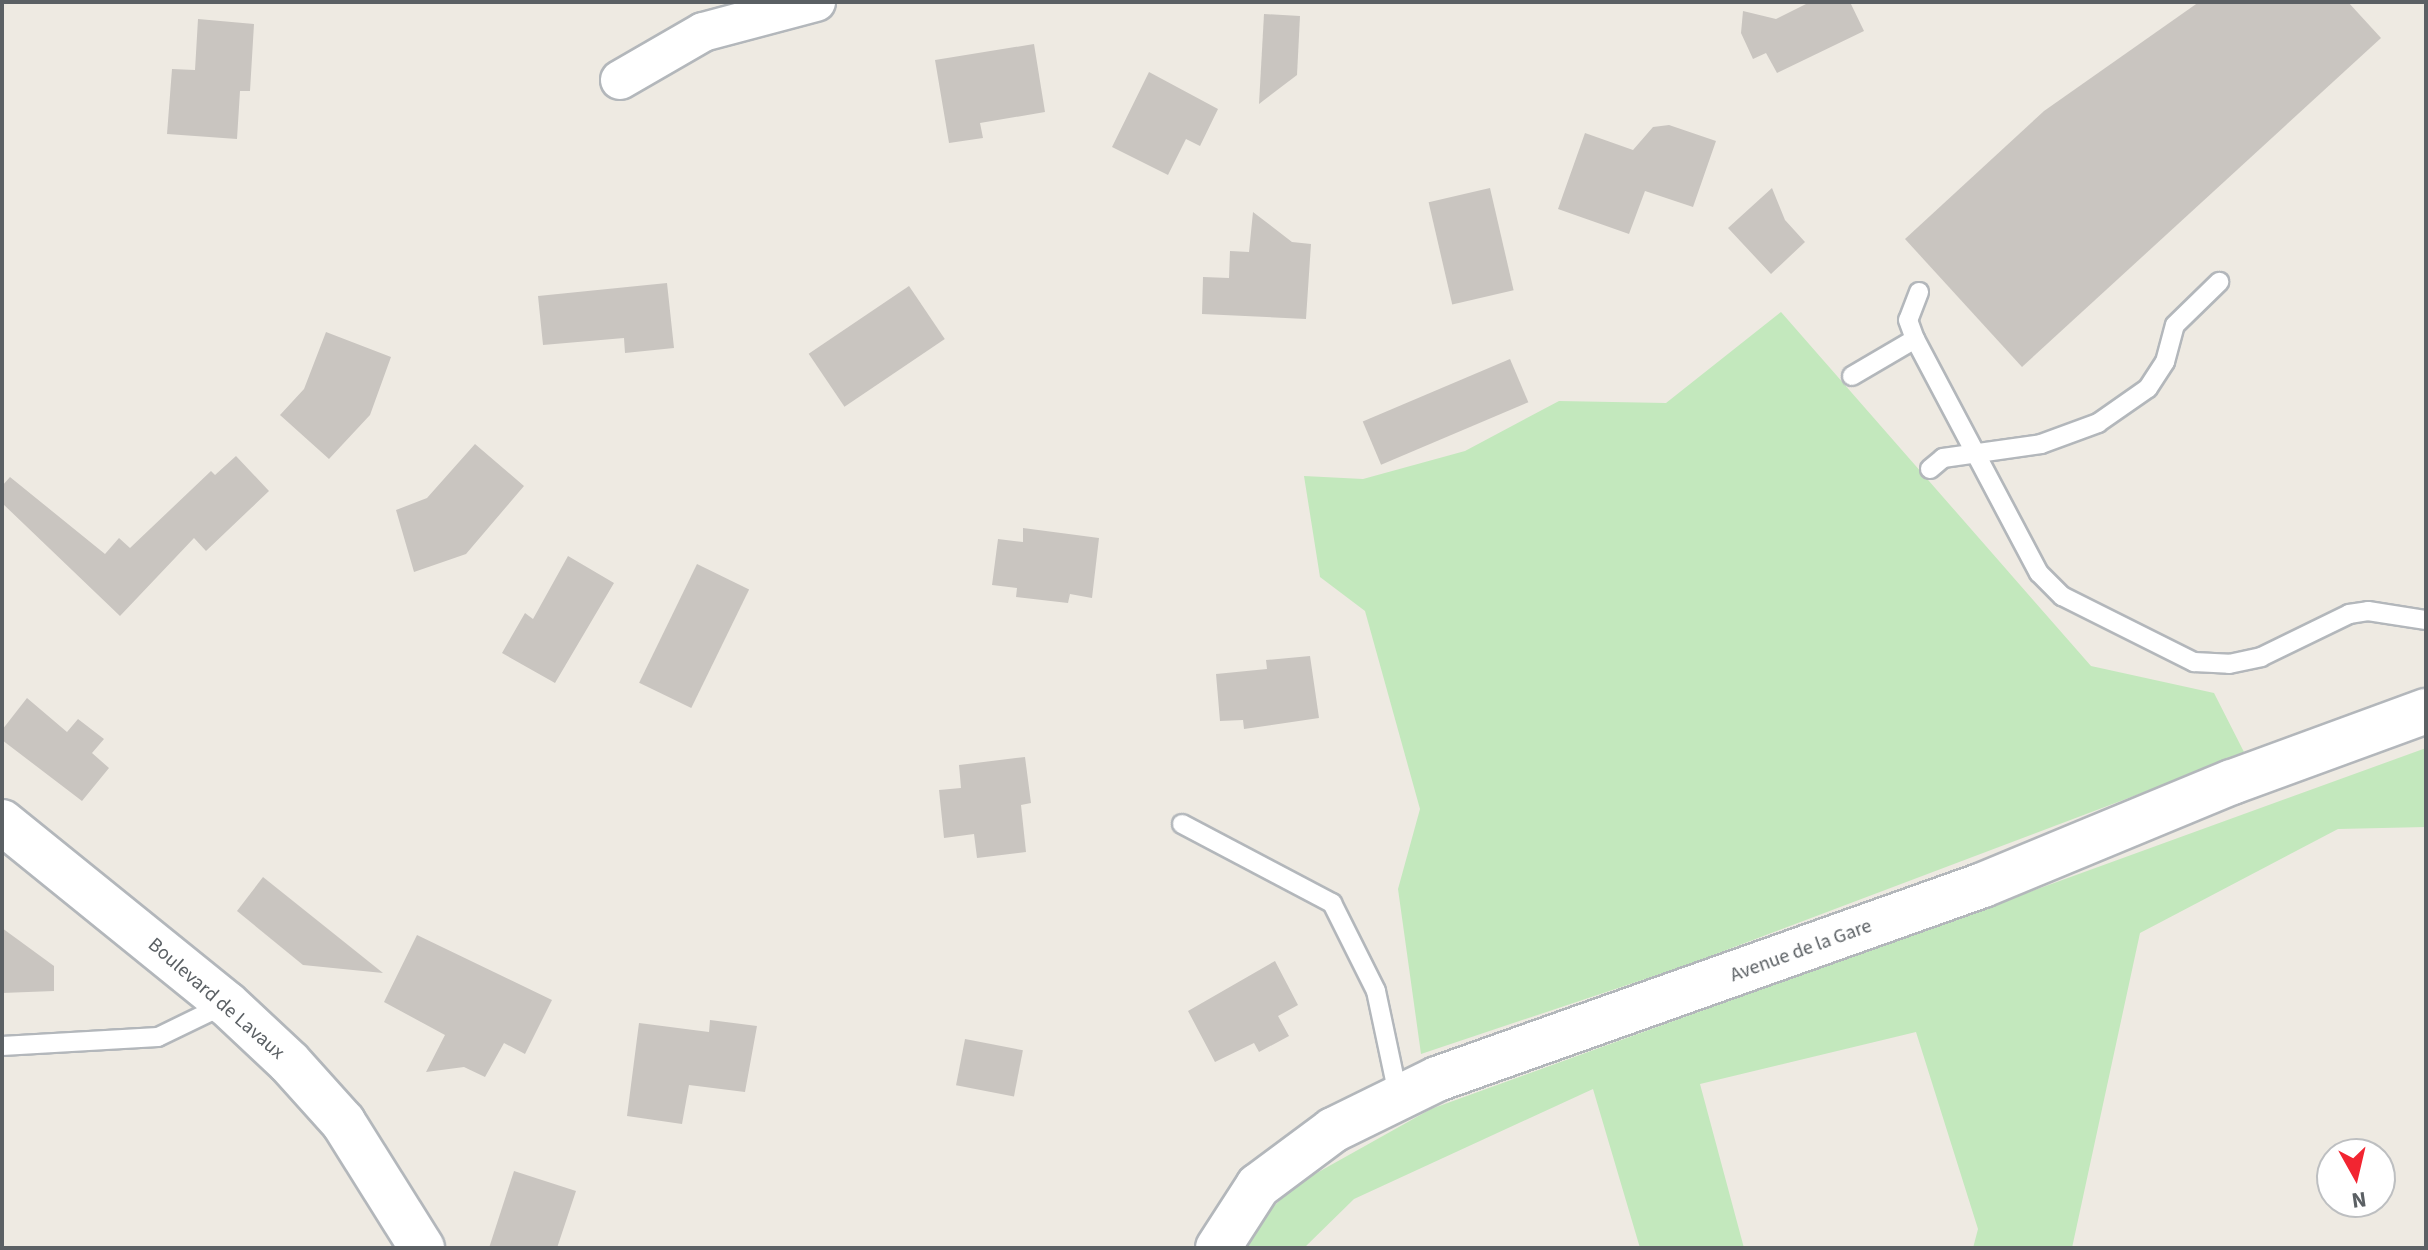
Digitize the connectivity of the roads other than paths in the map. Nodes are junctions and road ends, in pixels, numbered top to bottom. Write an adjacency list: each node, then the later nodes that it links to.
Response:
1 (816, 2): 2 (street)
2 (620, 80)
3 (2219, 282): 7 (lane)
4 (1919, 292): 5 (lane)
5 (1915, 339): 6 (lane); 7 (lane)
6 (1852, 376)
7 (1973, 452): 8 (lane); 9 (lane)
8 (1930, 469)
9 (2426, 620)
10 (2426, 711): 15 (street, Avenue de la Gare)
11 (2, 822): 13 (street, Boulevard de Lavaux)
12 (1182, 824): 15 (lane)
13 (227, 1004): 14 (lane); 16 (street, Boulevard de Lavaux)
14 (2, 1046)
15 (1399, 1099): 17 (street, Avenue de la Gare)
16 (422, 1248)
17 (1218, 1248)

